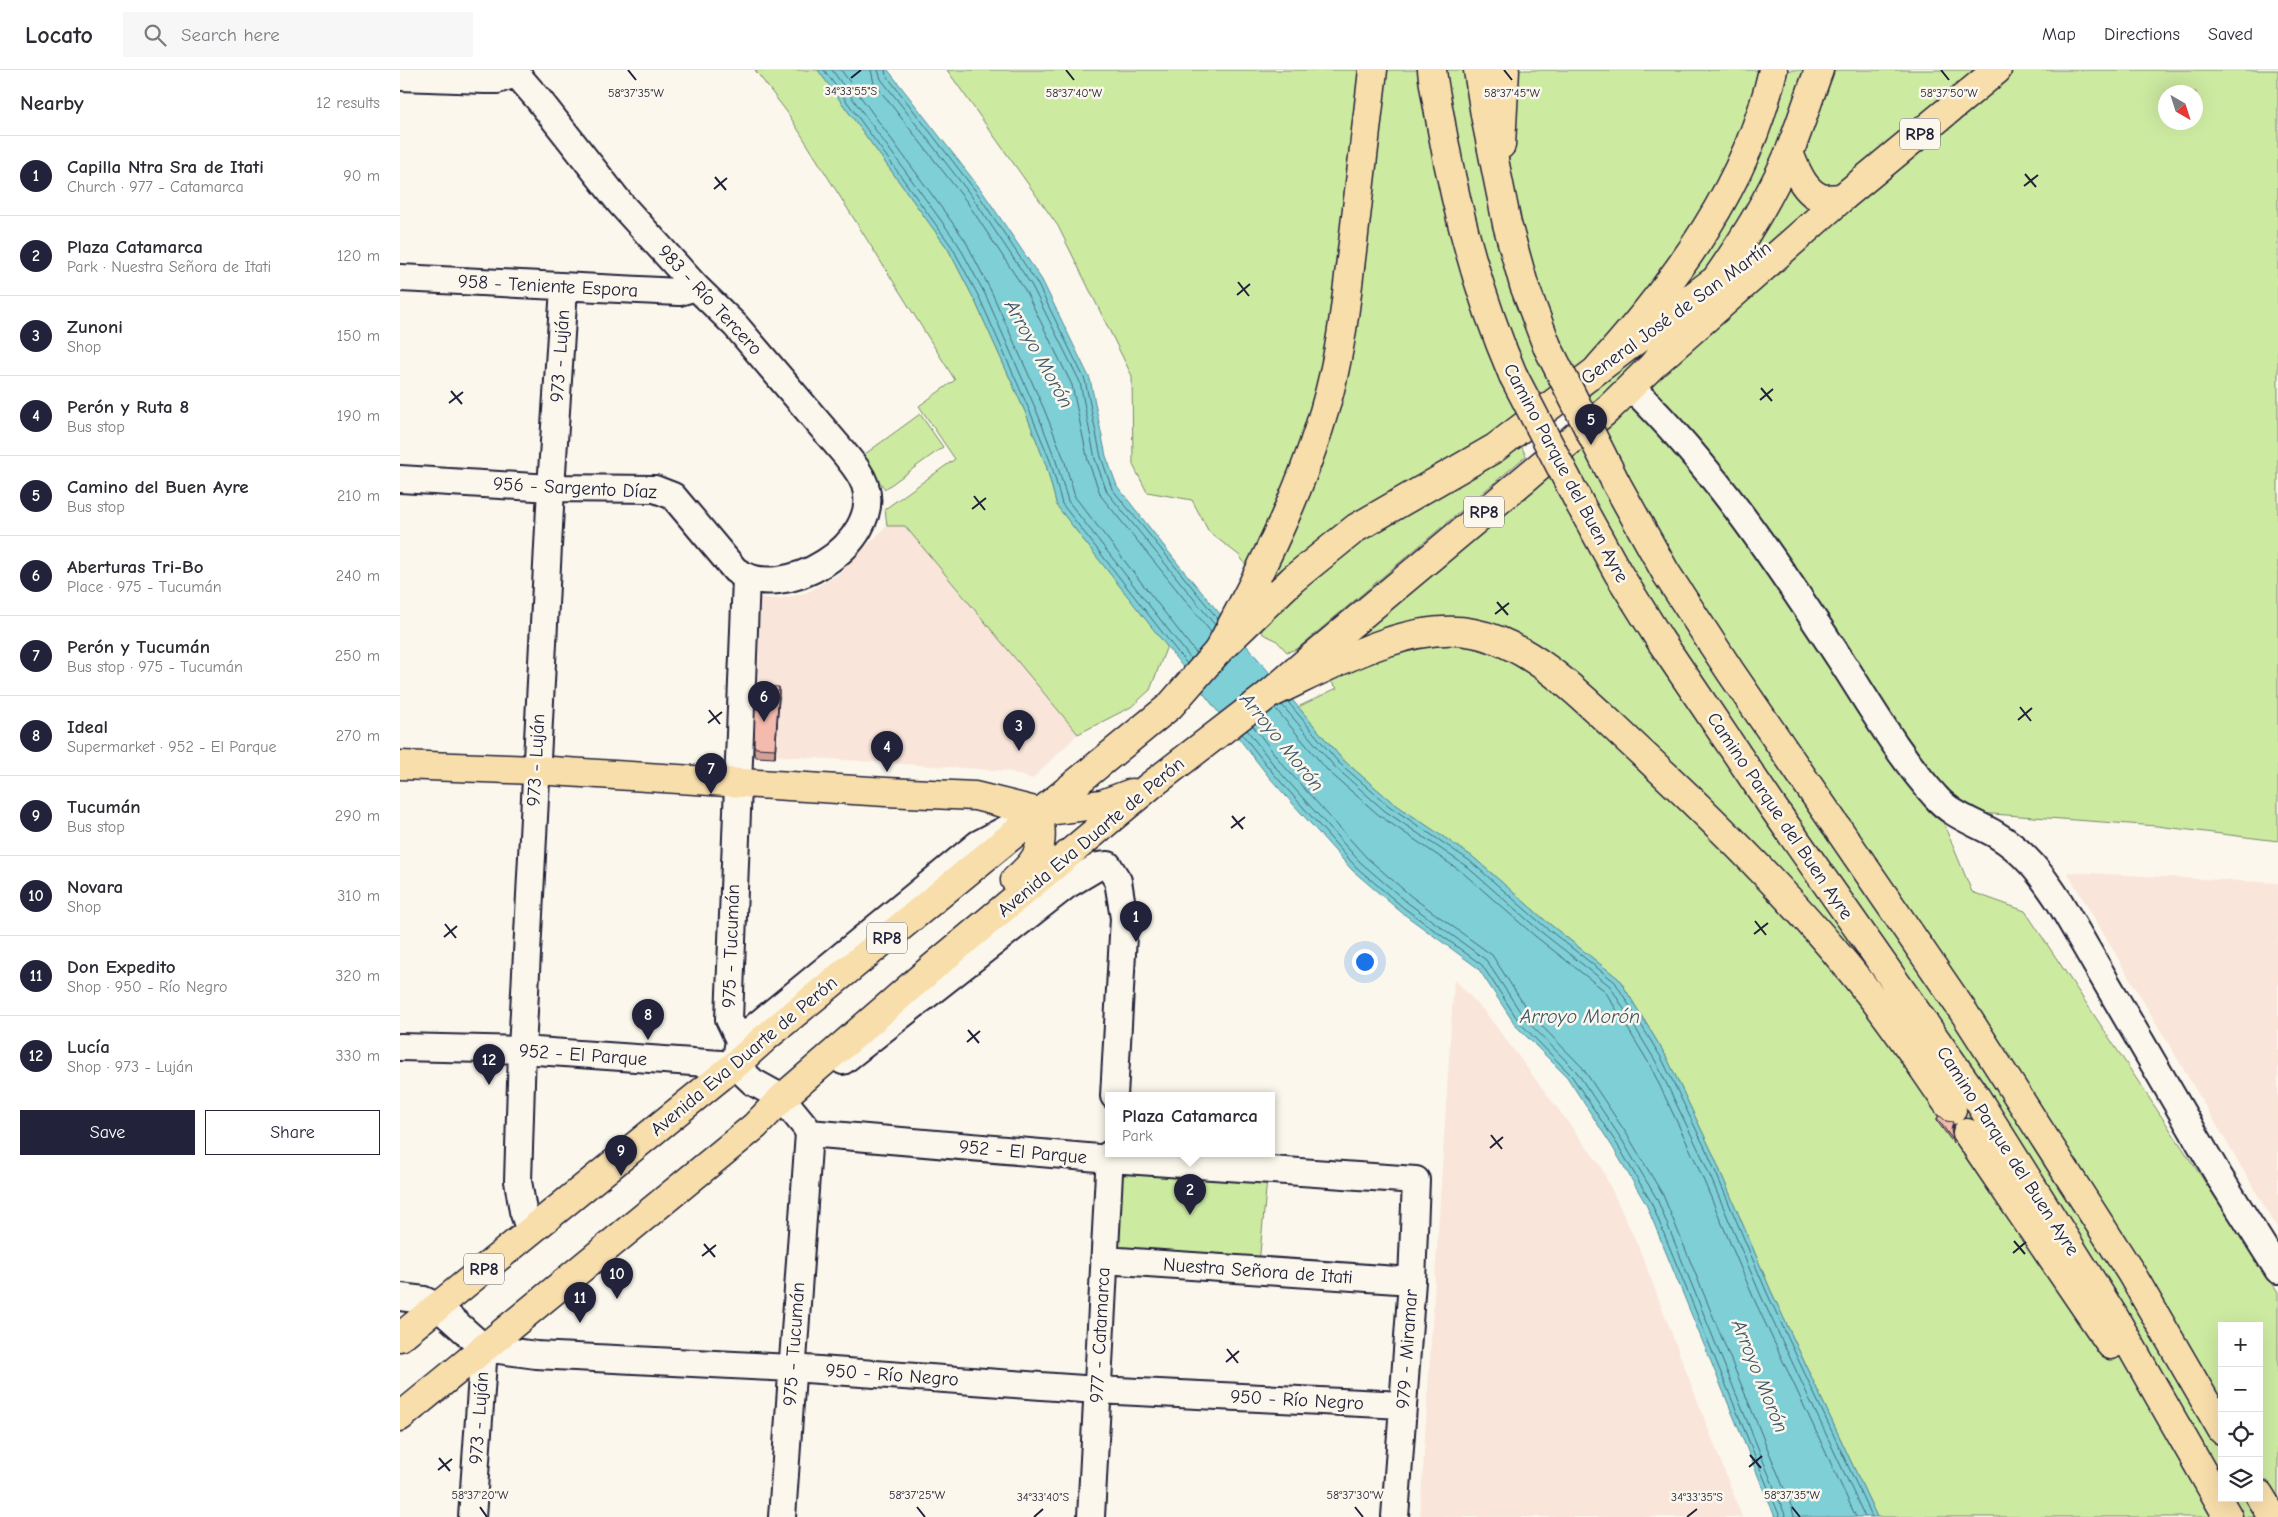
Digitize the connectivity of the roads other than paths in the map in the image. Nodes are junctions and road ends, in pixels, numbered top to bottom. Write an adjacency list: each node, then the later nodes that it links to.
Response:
1 (1373, 70): 23 (main road)
2 (1432, 70): 61 (main road, Camino Parque del Buen Ayre, bridge)
3 (1478, 70): 11 (main road, Camino Parque del Buen Ayre)
4 (1505, 70): 11 (main road)
5 (1773, 70): 18 (main road)
6 (1819, 70): 10 (main road)
7 (1997, 70): 12 (main road, General José de San Martín / RP8)
8 (514, 72): 9 (street); 15 (street, 983 - Río Tercero)
9 (400, 77)
10 (1789, 153): 12 (main road); 14 (main road)
11 (1498, 177): 55 (main road, Camino Parque del Buen Ayre, bridge)
12 (1842, 198): 14 (main road, General José de San Martín / RP8); 17 (main road, General José de San Martín / RP8)
13 (400, 278): 16 (street, 958 - Teniente Espora)
14 (1718, 278): 17 (main road); 18 (main road, General José de San Martín / RP8)
15 (696, 287): 16 (street, 958 - Teniente Espora); 22 (street, 983 - Río Tercero)
16 (564, 288): 21 (street, 973 - Luján)
17 (1653, 365): 19 (main road, General José de San Martín / RP8)
18 (1599, 367): 23 (main road, General José de San Martín / RP8)
19 (1631, 387): 24 (main road, General José de San Martín / RP8); 45 (street)
20 (400, 479): 21 (street, 956 - Sargento Díaz)
21 (551, 488): 22 (street, 956 - Sargento Díaz); 26 (street, 973 - Luján)
22 (746, 578): 27 (street, 975 - Tucumán)
23 (1260, 595): 29 (main road, Avenida Eva Duarte de Perón / RP8)
24 (1316, 664): 28 (main road, Avenida Eva Duarte de Perón / RP8); 36 (main road)
25 (400, 765): 26 (main road)
26 (536, 770): 27 (main road); 32 (street, 973 - Luján)
27 (737, 782): 29 (main road); 33 (street, 975 - Tucumán)
28 (1150, 786): 29 (main road); 30 (main road, Avenida Eva Duarte de Perón / RP8)
29 (1040, 822): 30 (main road); 33 (main road, Avenida Eva Duarte de Perón / RP8)
30 (932, 968): 35 (main road, Avenida Eva Duarte de Perón / RP8)
31 (400, 1047): 32 (street, 952 - El Parque)
32 (522, 1050): 33 (street, 952 - El Parque); 43 (street, 973 - Luján)
33 (737, 1052): 35 (street, 975 - Tucumán); 43 (main road, Avenida Eva Duarte de Perón / RP8)
34 (1114, 1092): 35 (street, Avenida Eva Duarte de Perón)
35 (782, 1098): 37 (street, 975 - Tucumán); 50 (main road, Avenida Eva Duarte de Perón / RP8)
36 (1952, 1110)
37 (809, 1133): 39 (street, 952 - El Parque); 51 (street, 975 - Tucumán)
38 (1967, 1133): 61 (main road)
39 (1105, 1156)
40 (1110, 1157): 44 (street, 977 - Catamarca)
41 (1123, 1157): 42 (street, 952 - El Parque)
42 (1416, 1180): 46 (street, 979 - Miramar)
43 (530, 1231): 48 (main road, Avenida Eva Duarte de Perón / RP8)
44 (1104, 1260): 46 (street, Nuestra Señora de Itati); 52 (street, 977 - Catamarca)
45 (2278, 1270)
46 (1412, 1281): 53 (street, 979 - Miramar)
47 (400, 1297): 48 (street)
48 (437, 1306): 49 (main road, Avenida Eva Duarte de Perón / RP8); 50 (street)
49 (400, 1336)
50 (484, 1348): 51 (street, 950 - Río Negro); 54 (main road, Avenida Eva Duarte de Perón / RP8); 57 (street, 973 - Luján)
51 (792, 1368): 52 (street, 950 - Río Negro); 58 (street, 975 - Tucumán)
52 (1098, 1390): 53 (street, 950 - Río Negro); 59 (street, 977 - Catamarca)
53 (1403, 1405): 60 (street, 979 - Miramar)
54 (400, 1417)
55 (2218, 1423)
56 (2263, 1501): 62 (main road)
57 (472, 1517)
58 (782, 1517)
59 (1091, 1517)
60 (1395, 1517)
61 (2228, 1517)
62 (2273, 1517)

